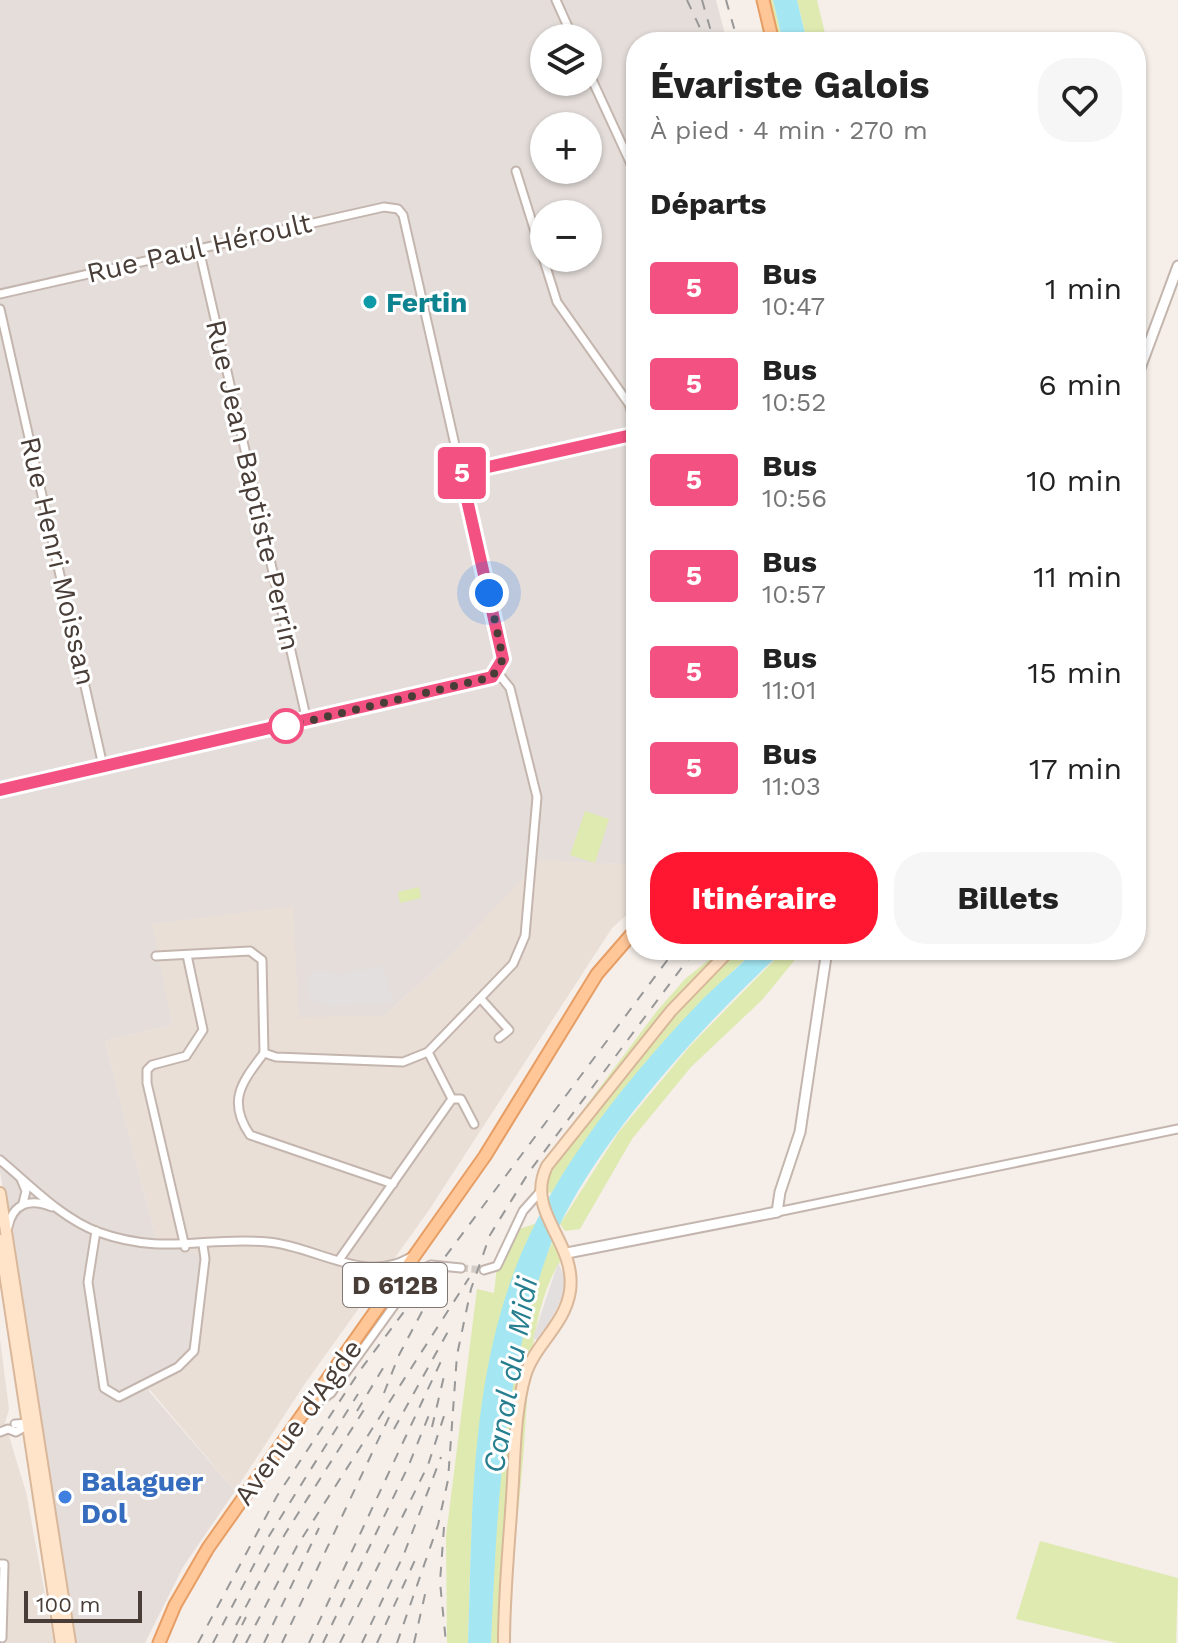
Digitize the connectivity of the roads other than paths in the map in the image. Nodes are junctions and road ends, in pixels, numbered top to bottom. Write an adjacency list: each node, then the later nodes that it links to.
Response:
1 (556, 0): 3 (street)
2 (763, 0): 4 (main road)
3 (567, 24)
4 (771, 32)
5 (600, 96): 6 (street)
6 (626, 153)
7 (516, 171): 13 (street)
8 (199, 249): 10 (street, Rue Paul Héroult); 15 (street, Rue Paul Héroult); 17 (street, Rue Jean Baptiste Perrin)
9 (1178, 266): 12 (street)
10 (0, 294)
11 (0, 309): 18 (street, Rue Henri Moissan)
12 (1146, 352)
13 (626, 400)
14 (626, 436): 15 (street)
15 (461, 473): 16 (street)
16 (498, 673): 17 (street); 25 (street)
17 (307, 721): 18 (street)
18 (103, 766): 19 (street)
19 (0, 791)
20 (626, 941): 46 (main road, Avenue d'Agde / D 612B)
21 (187, 955): 22 (street); 28 (street); 44 (street)
22 (156, 956)
23 (720, 960): 36 (main road)
24 (826, 960): 39 (street)
25 (481, 999): 26 (street); 27 (street)
26 (499, 1038)
27 (428, 1052): 28 (street); 29 (street)
28 (264, 1053): 34 (street)
29 (452, 1099): 30 (street); 34 (street)
30 (474, 1124)
31 (1178, 1129): 39 (street)
32 (0, 1160): 33 (street)
33 (21, 1178): 37 (street); 38 (street)
34 (393, 1184): 47 (street)
35 (0, 1193): 40 (main road)
36 (540, 1198): 45 (main road); 49 (street)
37 (23, 1203): 38 (street); 40 (street)
38 (62, 1211): 41 (street)
39 (777, 1212): 45 (street)
40 (5, 1213): 42 (main road)
41 (96, 1231): 43 (street); 44 (street)
42 (3, 1237): 50 (main road); 52 (main road)
43 (203, 1245): 44 (street); 47 (street)
44 (185, 1247)
45 (564, 1248): 59 (main road)
46 (418, 1253): 47 (street); 51 (main road, Avenue d'Agde / D 612B)
47 (339, 1260)
48 (461, 1268): 51 (street)
49 (484, 1270)
50 (27, 1362): 52 (street); 53 (main road)
51 (307, 1410): 58 (main road, Avenue d'Agde / D 612B)
52 (18, 1427): 53 (street); 56 (main road)
53 (46, 1483): 57 (main road)
54 (0, 1564): 55 (street)
55 (2, 1638)
56 (61, 1643)
57 (70, 1643)
58 (159, 1643)
59 (504, 1643)

